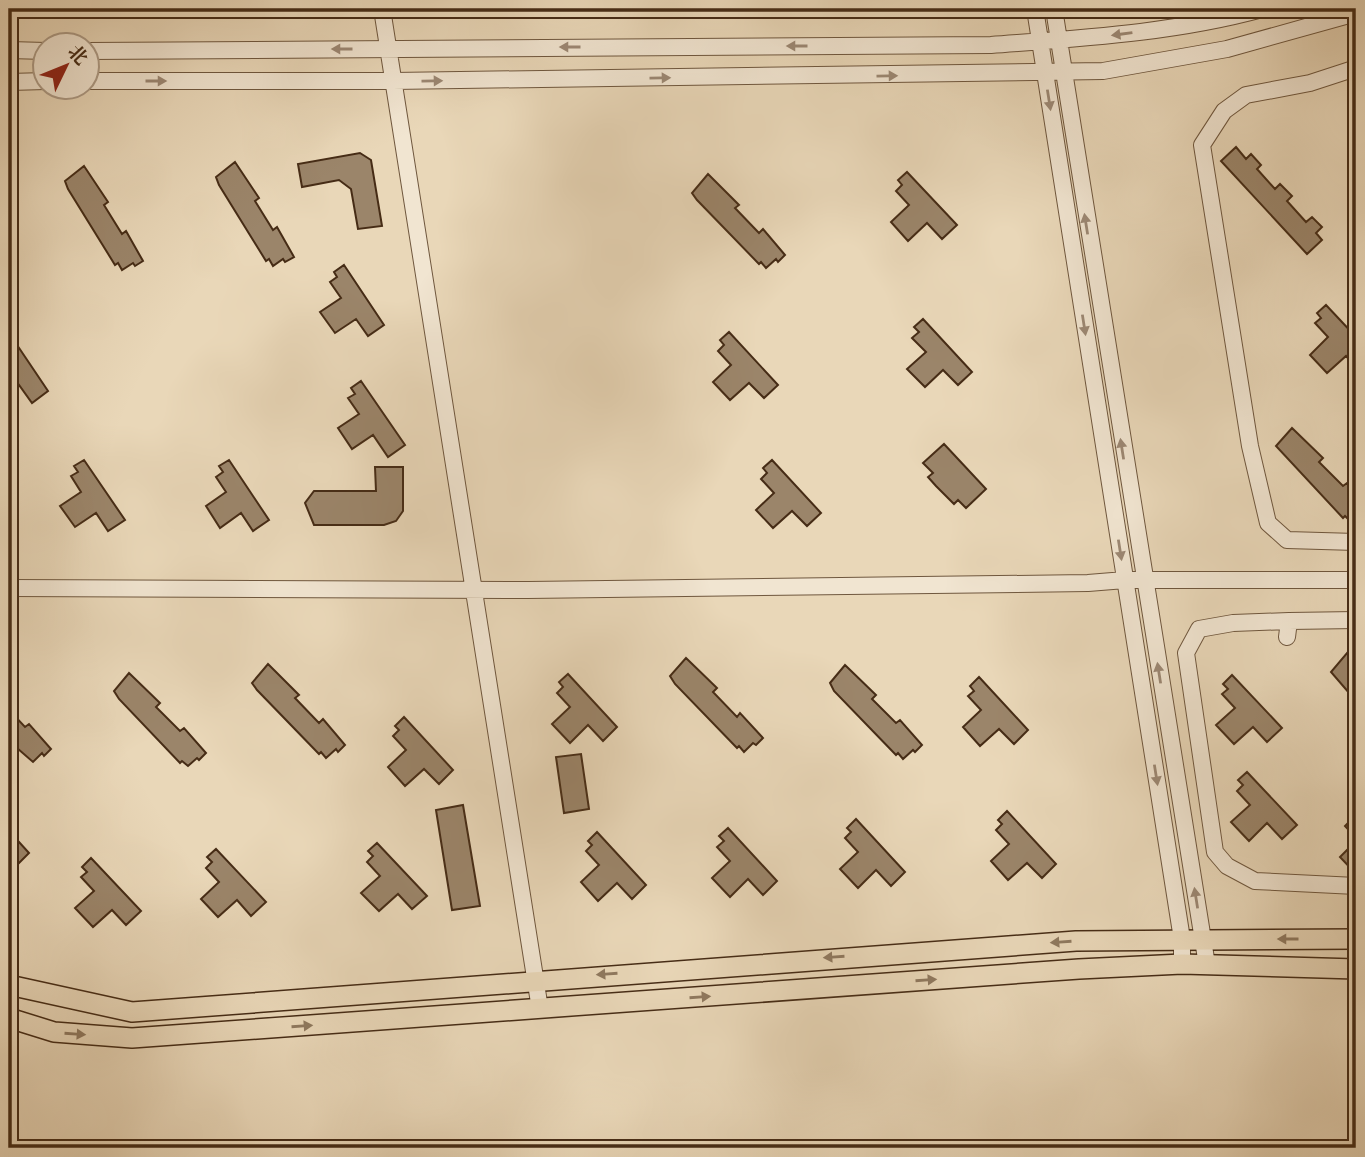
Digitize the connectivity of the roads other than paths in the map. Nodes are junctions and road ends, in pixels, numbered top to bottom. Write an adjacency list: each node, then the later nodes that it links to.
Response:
1 (382, 9): 8 (street)
2 (1035, 9): 7 (street)
3 (1054, 9): 6 (street)
4 (1262, 9): 6 (street, one-way to 6)
5 (1356, 13): 14 (street)
6 (1058, 40): 7 (street); 14 (street)
7 (1040, 41): 8 (street, one-way to 8); 13 (street)
8 (388, 48): 11 (street, one-way to 11); 17 (street)
9 (9, 50): 10 (street)
10 (32, 51)
11 (102, 51)
12 (1356, 68): 19 (street)
13 (1045, 73): 14 (street); 17 (street, one-way to 13); 20 (street, one-way to 20)
14 (1063, 73): 22 (street, one-way to 14)
15 (32, 81): 18 (street)
16 (102, 81): 17 (street, one-way to 17)
17 (393, 81): 24 (street)
18 (9, 82)
19 (1356, 542)
20 (1125, 580): 22 (street); 24 (street); 27 (street, one-way to 27)
21 (1356, 580): 22 (street)
22 (1143, 581): 28 (street, one-way to 22)
23 (9, 588): 24 (street)
24 (473, 589): 33 (street)
25 (1356, 620): 26 (street)
26 (1356, 886)
27 (1182, 939): 28 (main road); 30 (street); 33 (main road, one-way to 33)
28 (1203, 939): 29 (main road, one-way to 28); 31 (street)
29 (1356, 939)
30 (1182, 964): 31 (main road); 35 (main road, one-way to 30)
31 (1207, 965): 32 (main road)
32 (1356, 969)
33 (535, 979): 34 (main road); 35 (street)
34 (9, 985)
35 (540, 1009): 36 (main road, one-way to 35)
36 (9, 1018)

